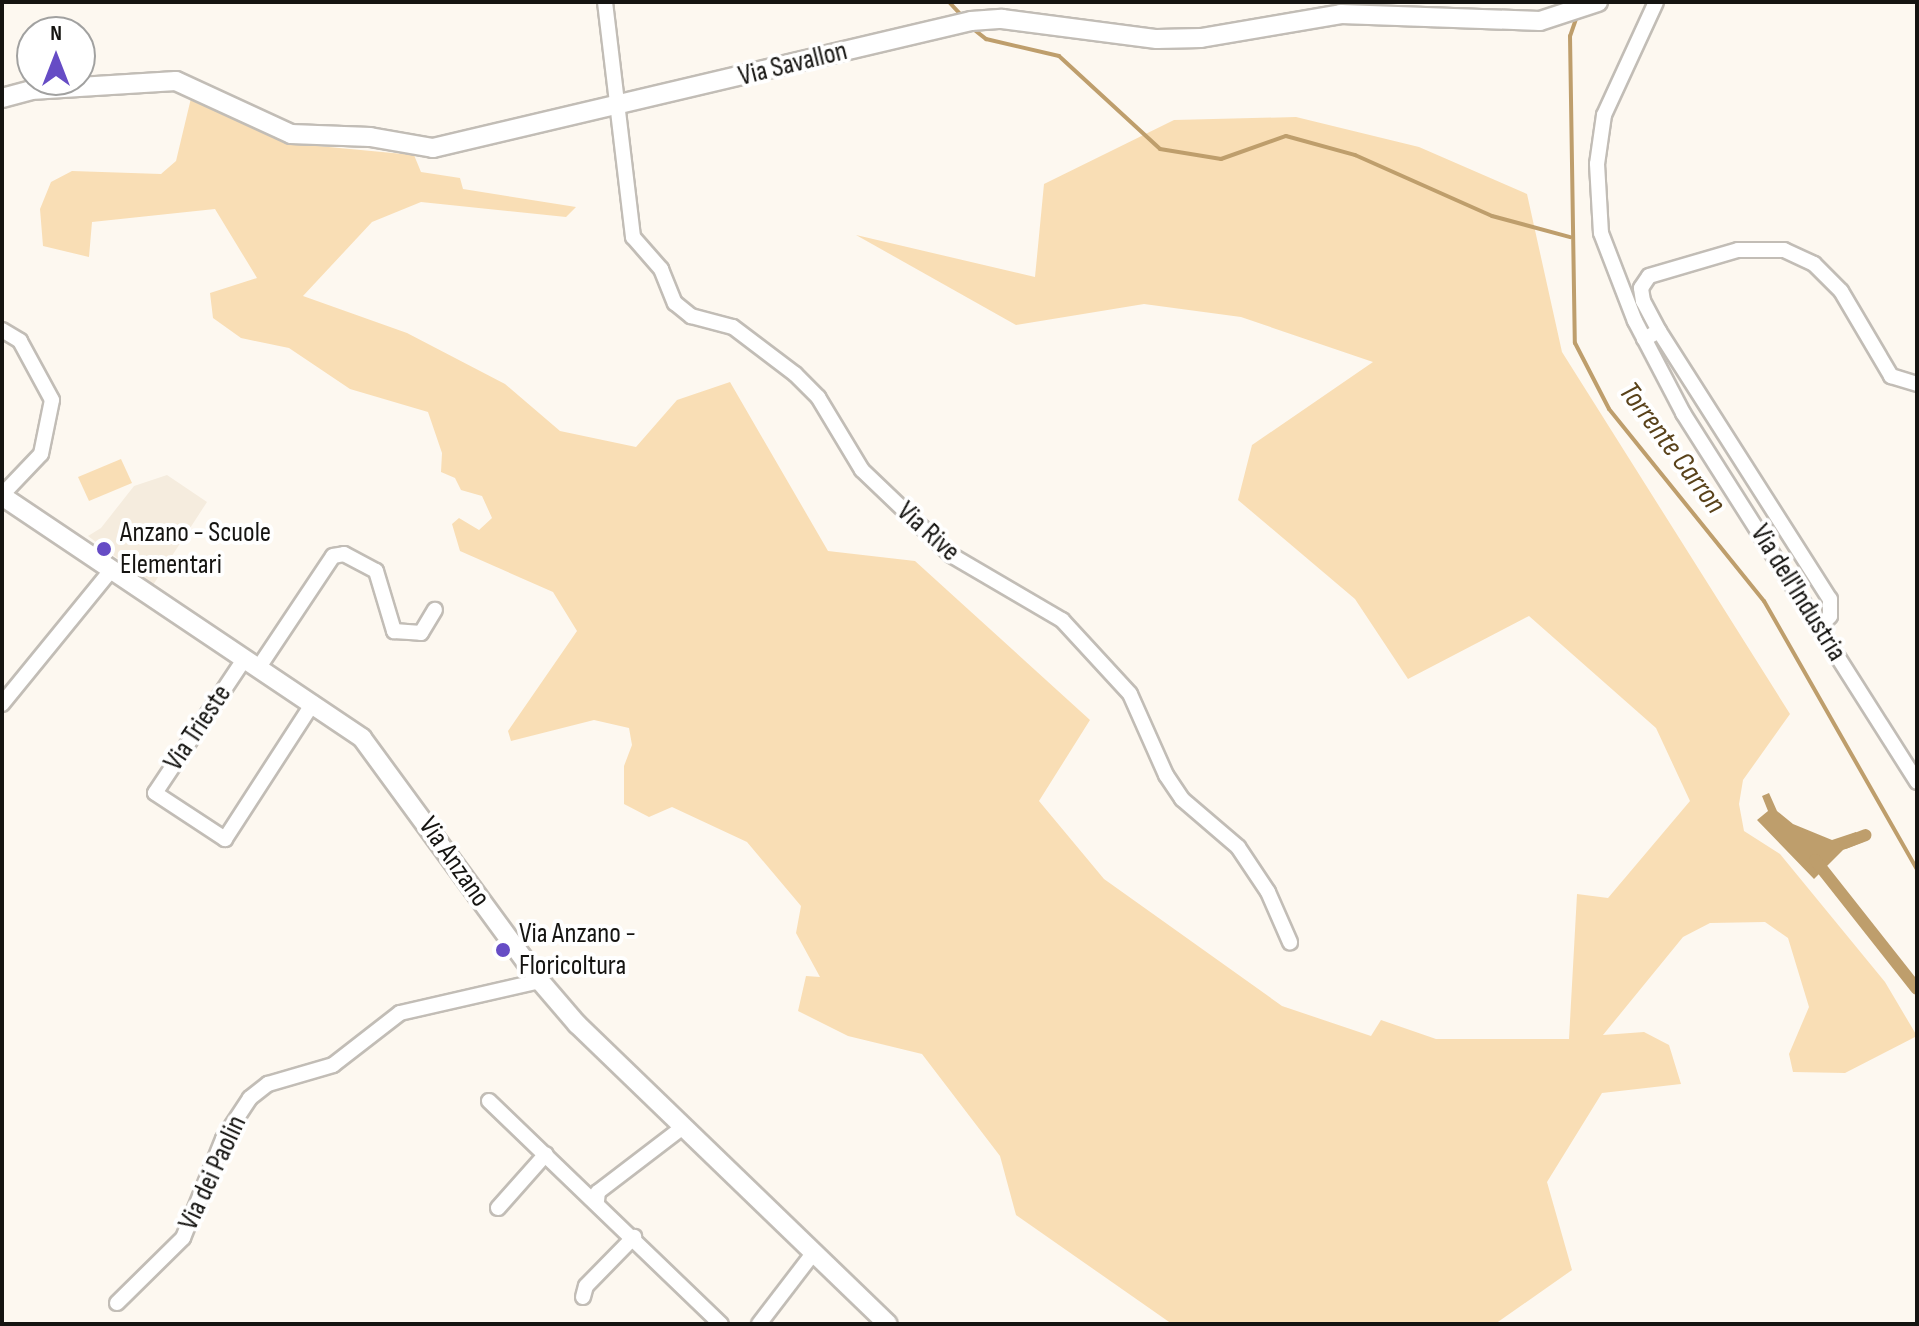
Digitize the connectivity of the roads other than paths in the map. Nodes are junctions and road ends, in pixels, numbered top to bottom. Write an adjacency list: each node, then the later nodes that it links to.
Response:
1 (605, 2): 5 (street, Via Rive)
2 (1598, 2): 5 (main road, Via Savallon)
3 (1656, 2): 8 (street, Via dell'Industria)
4 (2, 98): 5 (main road, Via Savallon)
5 (616, 107): 18 (street, Via Rive)
6 (2, 330): 10 (street)
7 (1659, 331): 8 (street); 9 (street); 13 (street)
8 (1644, 339): 13 (street, Via dell'Industria)
9 (1917, 384)
10 (2, 496): 11 (main road, Via Anzano)
11 (112, 569): 14 (main road, Via Anzano); 16 (street)
12 (435, 610): 14 (street)
13 (1820, 627): 17 (street, Via dell'Industria)
14 (252, 662): 15 (main road, Via Anzano); 15 (street, Via Trieste)
15 (313, 703): 19 (main road, Via Anzano)
16 (2, 704)
17 (1917, 782)
18 (1290, 942)
19 (540, 981): 21 (main road, Via Anzano); 28 (street, Via dei Paolin)
20 (489, 1101): 22 (street)
21 (683, 1127): 23 (street); 26 (main road, Via Anzano)
22 (546, 1154): 23 (street); 24 (street)
23 (597, 1201): 25 (street)
24 (498, 1208)
25 (634, 1237): 27 (street); 29 (street)
26 (814, 1252): 30 (street); 31 (main road, Via Anzano)
27 (583, 1297)
28 (117, 1303)
29 (721, 1324)
30 (759, 1324)
31 (888, 1324)

